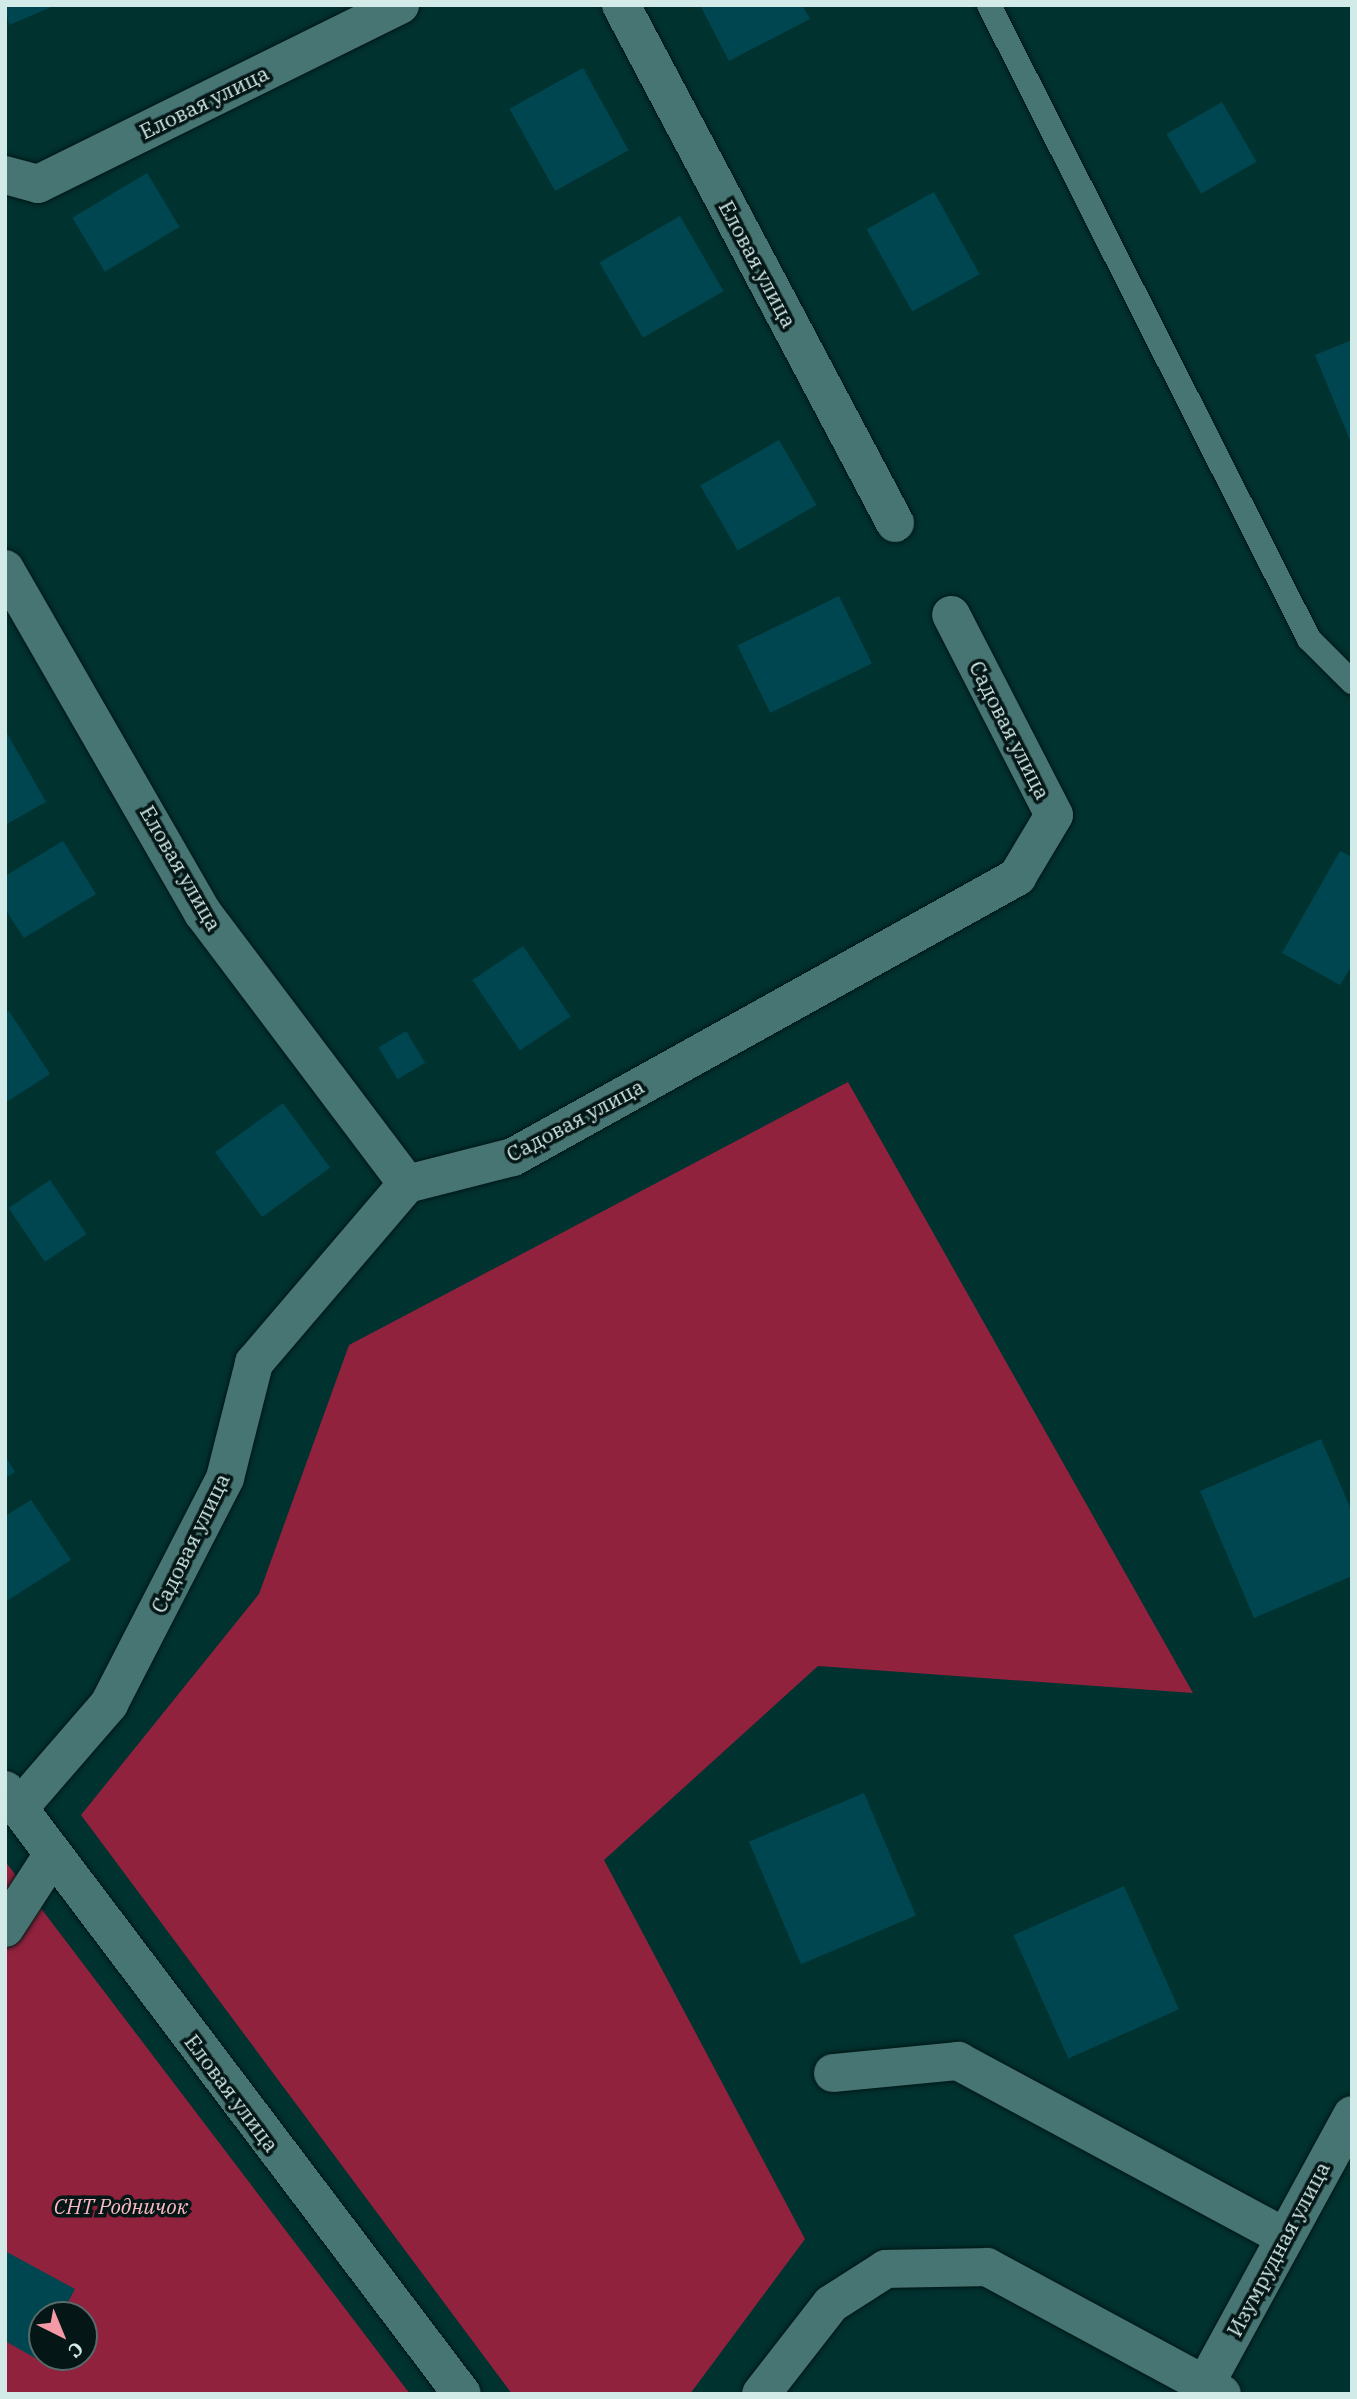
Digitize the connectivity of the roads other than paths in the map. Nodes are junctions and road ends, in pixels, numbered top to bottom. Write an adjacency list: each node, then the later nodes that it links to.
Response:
1 (400, 5): 4 (street, Еловая улица)
2 (621, 5): 5 (street, Еловая улица)
3 (989, 5): 8 (lane)
4 (5, 175)
5 (895, 523)
6 (5, 569): 9 (street, Еловая улица)
7 (951, 615): 9 (street, Садовая улица)
8 (1352, 682)
9 (407, 1184): 10 (street, Садовая улица)
10 (12, 1799): 11 (street, Еловая улица)
11 (52, 1856): 12 (street); 17 (street, Еловая улица)
12 (5, 1928)
13 (833, 2073): 15 (street)
14 (1352, 2115): 15 (street, Изумрудная улица)
15 (1283, 2236): 16 (street, Изумрудная улица)
16 (1214, 2389): 18 (street)
17 (462, 2394)
18 (761, 2394)

